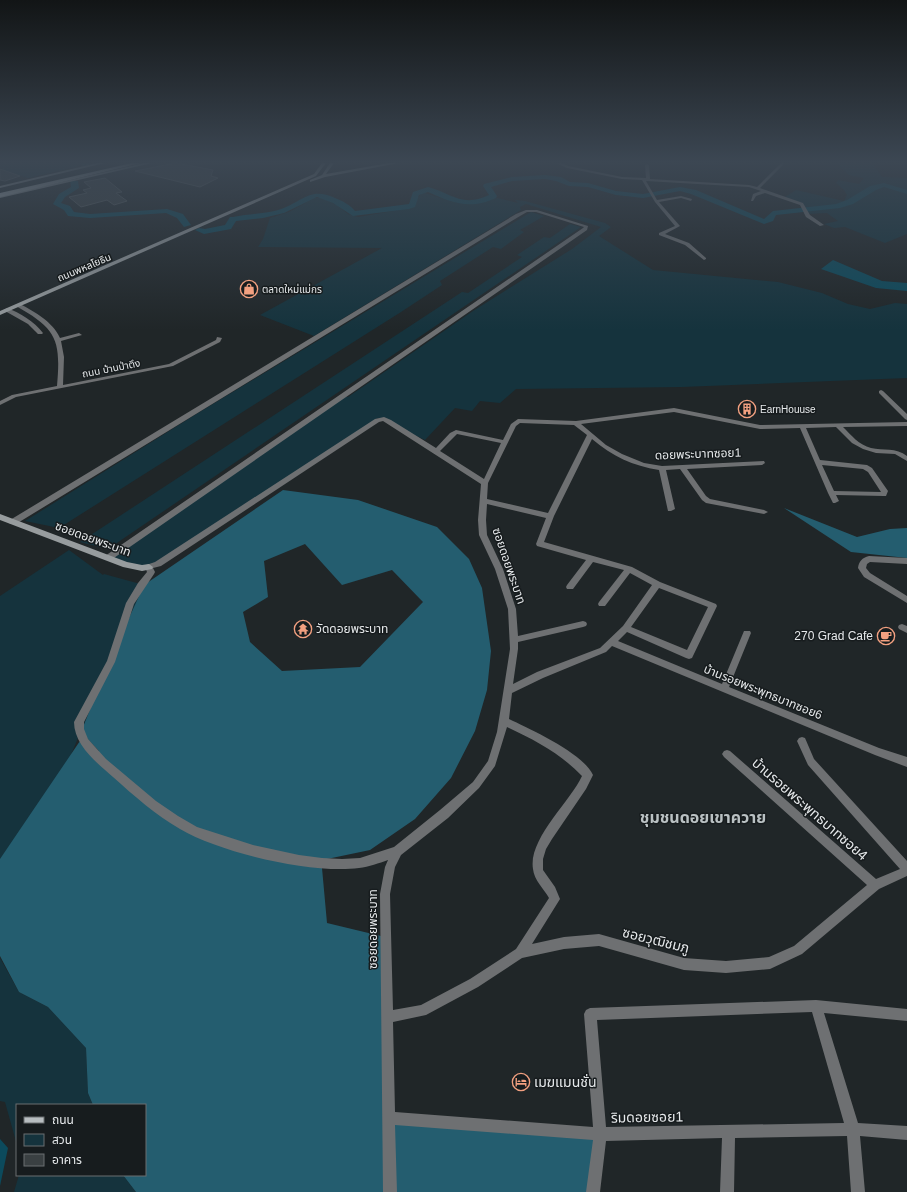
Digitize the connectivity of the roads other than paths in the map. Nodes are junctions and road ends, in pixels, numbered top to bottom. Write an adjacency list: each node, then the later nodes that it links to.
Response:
1 (217, 219): 8 (main road, ถนนพหลโยธิน)
2 (512, 219): 39 (street)
3 (561, 219): 40 (street)
4 (672, 219): 7 (street)
5 (812, 219): 6 (street)
6 (822, 225)
7 (704, 259)
8 (18, 305): 9 (main road, ถนนพหลโยธิน); 14 (street)
9 (6, 310): 10 (main road, ถนนพหลโยธิน); 11 (street)
10 (0, 313)
11 (40, 333)
12 (79, 335): 14 (street)
13 (219, 338): 15 (street, ถนน บ้านป่าตึง)
14 (58, 340): 15 (street)
15 (60, 387): 17 (street, ถนน บ้านป่าตึง)
16 (881, 392): 18 (street)
17 (0, 403)
18 (907, 418)
19 (576, 424): 21 (street); 23 (street, ดอยพระบาทซอย1); 24 (street)
20 (907, 424): 22 (street)
21 (802, 426): 22 (street); 27 (street)
22 (838, 426): 26 (street)
23 (590, 436): 30 (street, ดอยพระบาทซอย1); 37 (street)
24 (504, 442): 25 (street); 31 (street)
25 (436, 452): 31 (street); 43 (street)
26 (907, 458)
27 (818, 462): 32 (street); 32 (street)
28 (762, 463): 29 (street, ดอยพระบาทซอย1)
29 (682, 467): 30 (street, ดอยพระบาทซอย1); 36 (street)
30 (662, 468): 35 (street)
31 (485, 483): 33 (street, ซอยดอยพระบาท)
32 (832, 493): 34 (street)
33 (484, 501): 37 (street); 52 (street, ซอยดอยพระบาท)
34 (835, 501)
35 (671, 509)
36 (764, 512)
37 (550, 516): 41 (street)
38 (0, 518): 39 (main road, ซอยดอยพระบาท)
39 (13, 522): 40 (main road, ซอยดอยพระบาท)
40 (108, 558): 43 (main road, ซอยดอยพระบาท)
41 (591, 559): 44 (street); 46 (street)
42 (907, 561): 47 (street)
43 (149, 567): 60 (street)
44 (629, 569): 45 (street); 48 (street)
45 (657, 584): 50 (street); 50 (street)
46 (570, 587)
47 (907, 600)
48 (602, 604)
49 (583, 624): 52 (street)
50 (626, 628): 53 (street)
51 (747, 633): 54 (street)
52 (513, 640): 55 (street, ซอยดอยพระบาท)
53 (611, 642): 54 (street, บ้านรอยพระพุทธบาทซอย6); 55 (street)
54 (724, 689): 59 (street, บ้านรอยพระพุทธบาทซอย6)
55 (509, 690): 56 (street, ซอยดอยพระบาท)
56 (504, 721): 60 (street, ซอยดอยพระบาท); 63 (street)
57 (802, 740): 61 (street)
58 (727, 754): 62 (street, บ้านรอยพระพุทธบาทซอย4)
59 (907, 762)
60 (397, 851): 66 (street, ซอยดอยพระบาท)
61 (907, 870): 62 (street, ซอยวุฒิชมภู)
62 (875, 885): 63 (street, ซอยวุฒิชมภู)
63 (520, 953): 66 (street, ซอยวุฒิชมภู)
64 (816, 1006): 65 (street); 68 (street); 71 (street)
65 (907, 1015)
66 (387, 1017): 67 (street, ซอยดอยพระบาท)
67 (389, 1118): 71 (street, ริมดอยซอย1); 72 (street, ซอยดอยพระบาท)
68 (852, 1129): 69 (street, ริมดอยซอย1); 70 (street, ริมดอยซอย1); 75 (street)
69 (729, 1132): 71 (street, ริมดอยซอย1); 74 (street)
70 (907, 1133)
71 (600, 1134): 73 (street)
72 (390, 1192)
73 (593, 1192)
74 (726, 1192)
75 (858, 1192)

